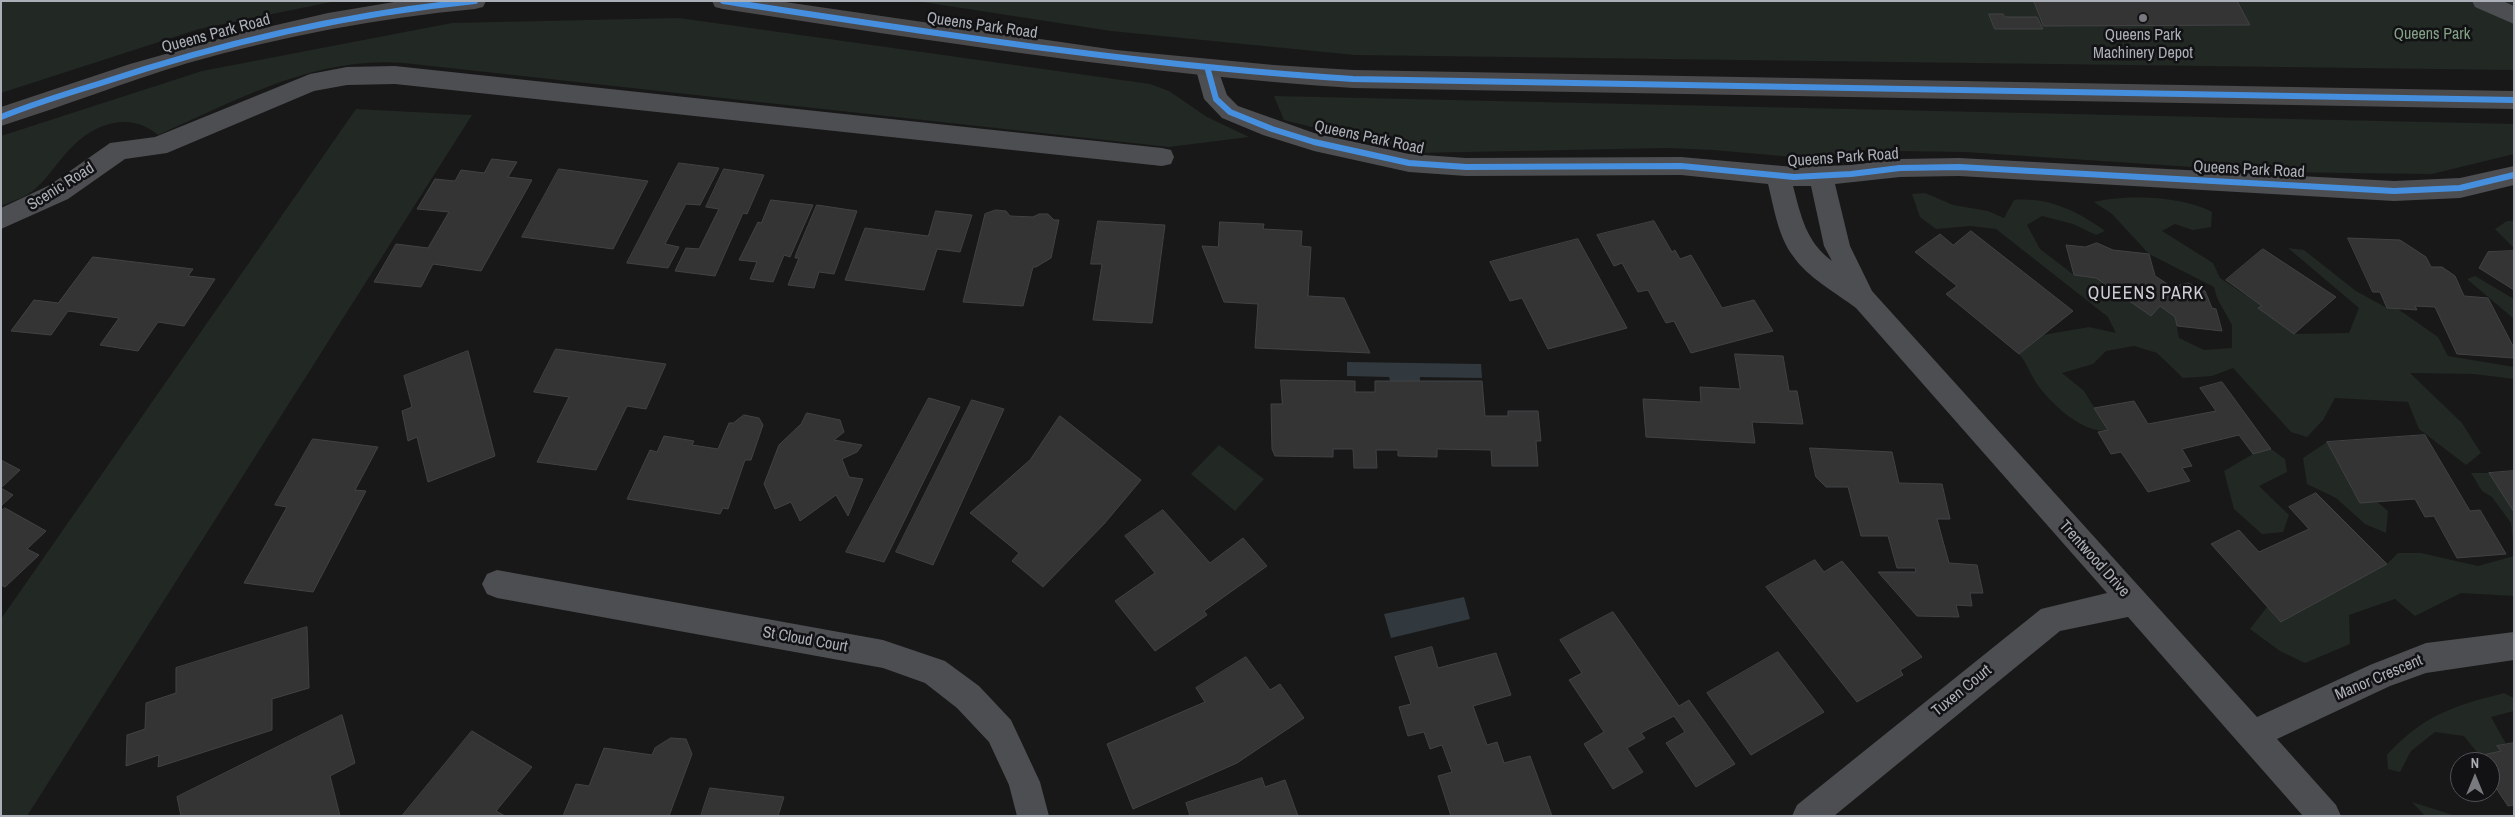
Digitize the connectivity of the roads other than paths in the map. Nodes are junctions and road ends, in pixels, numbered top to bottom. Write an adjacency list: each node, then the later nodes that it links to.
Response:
1 (475, 1): 7 (main road, Queens Park Road)
2 (723, 1): 5 (main road, Queens Park Road)
3 (2484, 1): 4 (street)
4 (2514, 16)
5 (1208, 70): 6 (main road, Queens Park Road); 10 (street, Queens Park Road)
6 (2514, 100)
7 (1, 117)
8 (1162, 157): 12 (street, Scenic Road)
9 (2514, 175): 11 (street, Queens Park Road)
10 (1778, 176): 11 (street, Queens Park Road); 13 (street, Trentwood Drive)
11 (1821, 176): 13 (street, Trentwood Drive)
12 (1, 220)
13 (1865, 300): 15 (street, Trentwood Drive)
14 (497, 584): 18 (street, St Cloud Court)
15 (2133, 602): 17 (street, Trentwood Drive); 19 (street, Tuxen Court)
16 (2514, 646): 17 (street, Manor Crescent)
17 (2252, 735): 20 (street, Trentwood Drive)
18 (1033, 816)
19 (1808, 816)
20 (2325, 816)

